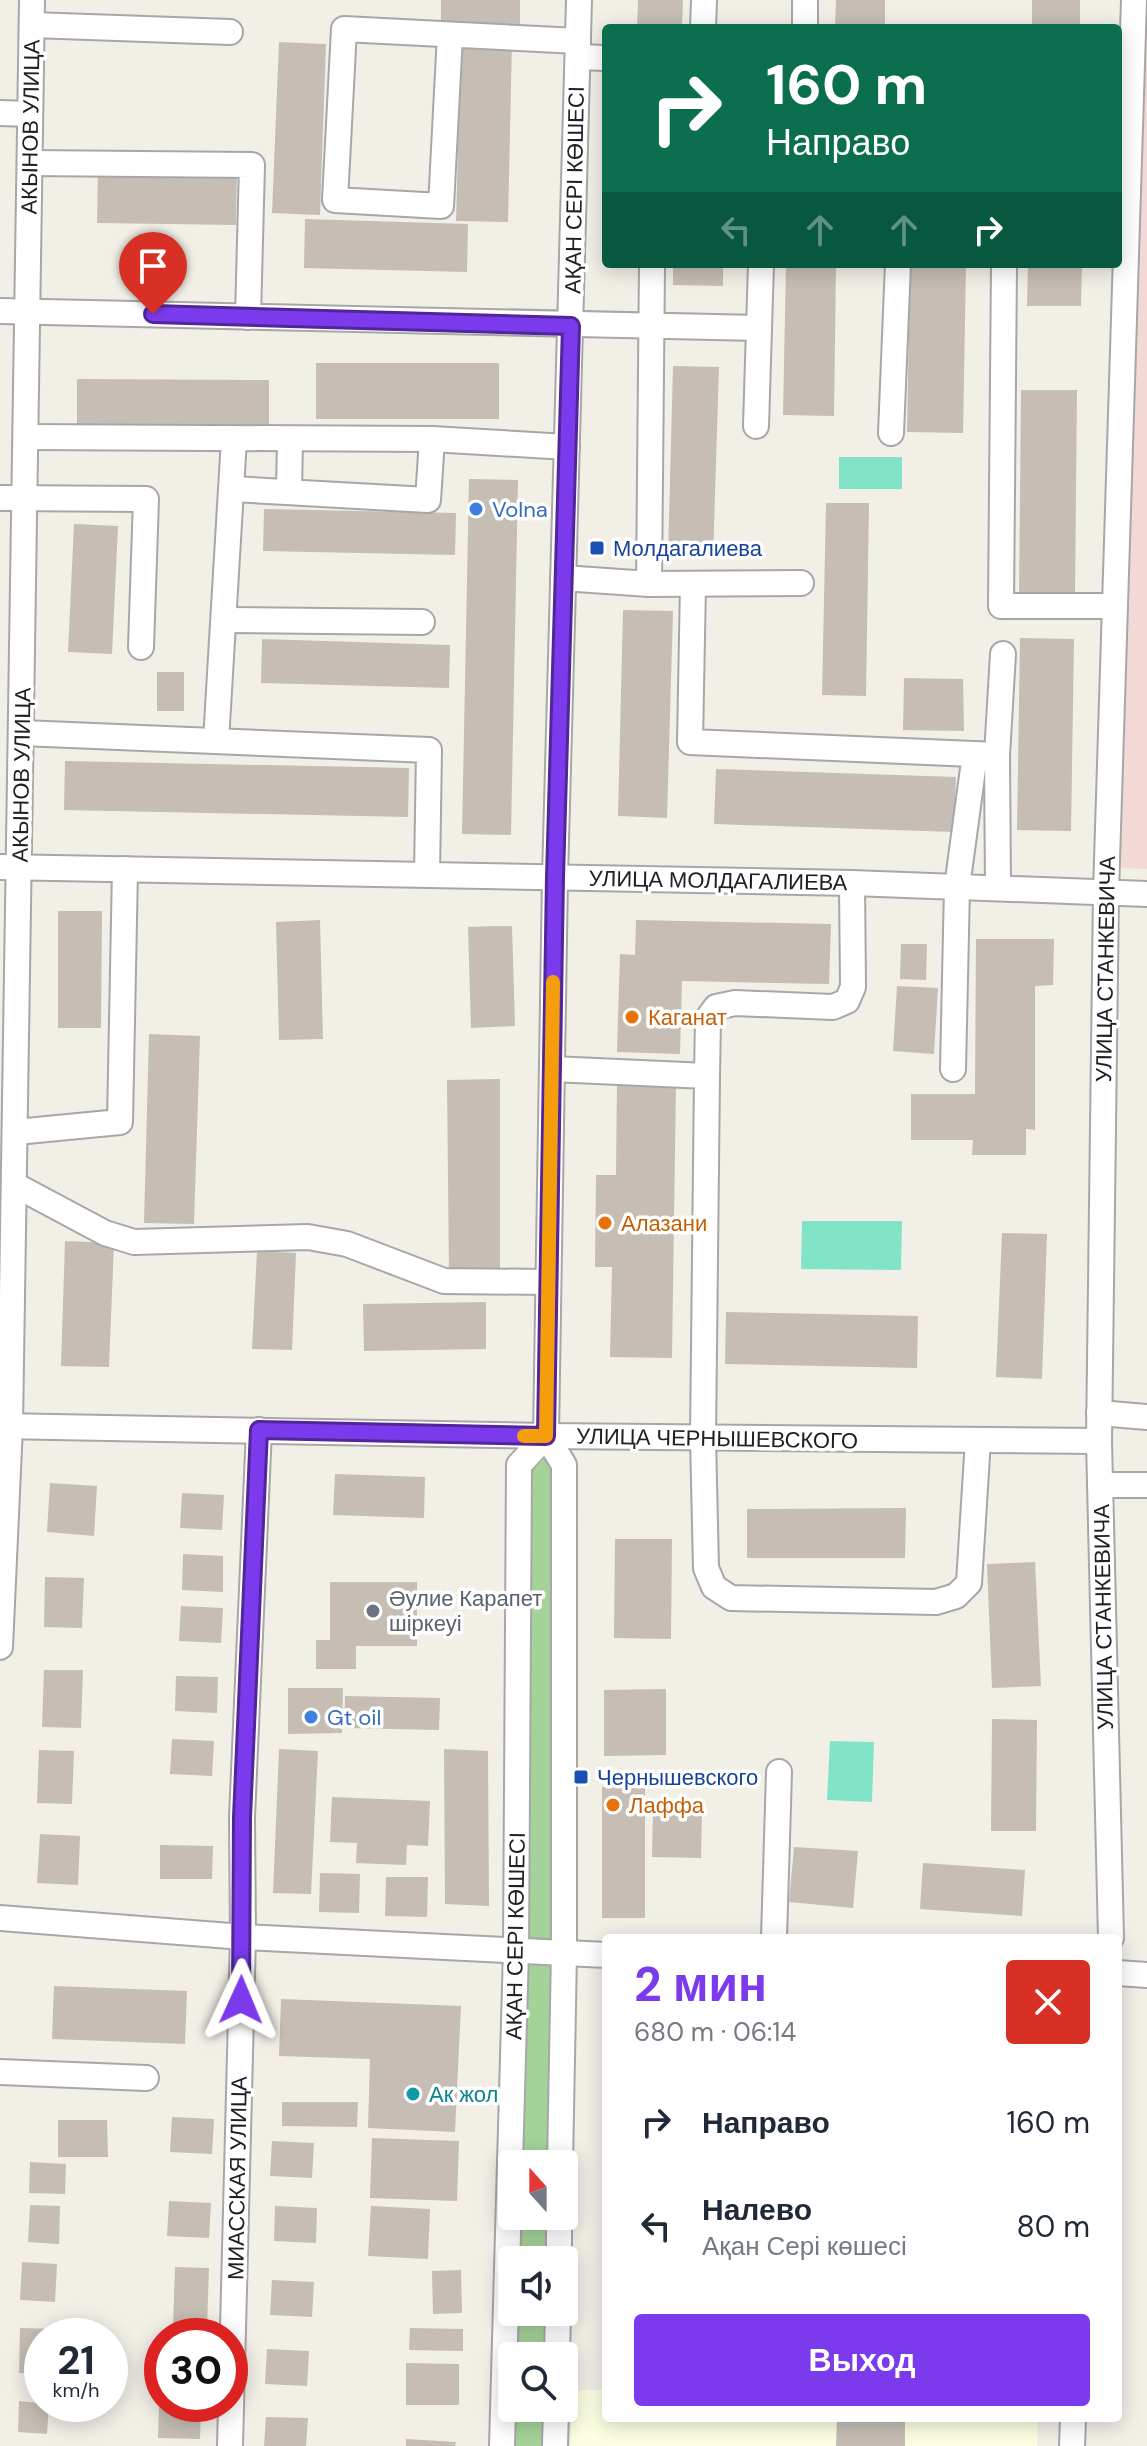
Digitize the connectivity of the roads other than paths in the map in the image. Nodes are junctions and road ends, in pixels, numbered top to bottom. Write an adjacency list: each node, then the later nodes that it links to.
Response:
1 (32, 0): 8 (street, АКЫНОВ УЛИЦА)
2 (579, 0): 11 (street, АҚАН СЕРІ КӨШЕСІ)
3 (704, 0): 6 (street)
4 (805, 0): 7 (street)
5 (1134, 0): 26 (street, УЛИЦА СТАНКЕВИЧА)
6 (703, 24)
7 (805, 24)
8 (32, 25): 9 (street); 14 (street, АКЫНОВ УЛИЦА)
9 (230, 32)
10 (450, 35): 10 (street); 11 (street)
11 (578, 49): 12 (street); 23 (street, АҚАН СЕРІ КӨШЕСІ)
12 (602, 57)
13 (0, 113): 14 (street)
14 (30, 114): 15 (street, АКЫНОВ УЛИЦА)
15 (30, 163): 20 (street, АКЫНОВ УЛИЦА); 22 (street)
16 (652, 268): 24 (street)
17 (761, 268): 25 (street)
18 (898, 268): 28 (street)
19 (1004, 268): 42 (street)
20 (27, 310): 21 (street); 22 (street); 29 (street, АКЫНОВ УЛИЦА)
21 (0, 311)
22 (248, 317): 23 (street)
23 (571, 326): 24 (street); 33 (street, АҚАН СЕРІ КӨШЕСІ)
24 (651, 326): 25 (street); 40 (street)
25 (759, 328): 27 (street)
26 (1135, 348): 42 (street, УЛИЦА СТАНКЕВИЧА)
27 (756, 426)
28 (891, 433)
29 (26, 437): 30 (street); 37 (street, АКЫНОВ УЛИЦА)
30 (234, 439): 31 (street); 34 (street)
31 (290, 439): 32 (street); 35 (street)
32 (432, 439): 33 (street); 35 (street)
33 (567, 447): 38 (street, АҚАН СЕРІ КӨШЕСІ)
34 (232, 489): 35 (street); 43 (street)
35 (289, 492)
36 (0, 498): 37 (street)
37 (25, 498): 45 (street); 47 (street, АКЫНОВ УЛИЦА)
38 (563, 578): 40 (street); 53 (street, АҚАН СЕРІ КӨШЕСІ)
39 (801, 583): 41 (street)
40 (649, 584): 41 (street)
41 (693, 584): 49 (street)
42 (1115, 606): 57 (street, УЛИЦА СТАНКЕВИЧА)
43 (224, 620): 44 (street); 48 (street)
44 (422, 622)
45 (141, 647)
46 (1003, 654): 49 (street)
47 (22, 733): 48 (street); 50 (street, АКЫНОВ УЛИЦА)
48 (216, 741): 52 (street)
49 (986, 754): 55 (street); 56 (street)
50 (10, 867): 51 (street, УЛИЦА МОЛДАГАЛИЕВА); 62 (street, АКЫНОВ УЛИЦА)
51 (125, 869): 52 (street, УЛИЦА МОЛДАГАЛИЕВА); 63 (street)
52 (427, 874): 53 (street, УЛИЦА МОЛДАГАЛИЕВА)
53 (555, 877): 54 (street, УЛИЦА МОЛДАГАЛИЕВА); 59 (street, АҚАН СЕРІ КӨШЕСІ)
54 (852, 883): 55 (street, УЛИЦА МОЛДАГАЛИЕВА); 61 (street)
55 (957, 887): 56 (street, УЛИЦА МОЛДАГАЛИЕВА); 60 (street)
56 (998, 888): 57 (street, УЛИЦА МОЛДАГАЛИЕВА)
57 (1106, 892): 58 (street, УЛИЦА МОЛДАГАЛИЕВА); 66 (street, УЛИЦА СТАНКЕВИЧА)
58 (1147, 894)
59 (552, 1069): 61 (street); 65 (street, АҚАН СЕРІ КӨШЕСІ)
60 (953, 1069)
61 (707, 1076): 71 (street)
62 (8, 1085): 63 (street, АКЫНОВ УЛИЦА)
63 (16, 1132): 64 (street, АКЫНОВ УЛИЦА)
64 (15, 1185): 65 (street); 68 (street, АКЫНОВ УЛИЦА)
65 (548, 1282): 70 (street, АҚАН СЕРІ КӨШЕСІ)
66 (1099, 1413): 67 (street); 73 (street, УЛИЦА СТАНКЕВИЧА)
67 (1147, 1417)
68 (5, 1426): 69 (street, УЛИЦА ЧЕРНЫШЕВСКОГО); 76 (street, АКЫНОВ УЛИЦА)
69 (259, 1430): 70 (street, УЛИЦА ЧЕРНЫШЕВСКОГО); 81 (street, МИАССКАЯ УЛИЦА)
70 (546, 1436): 71 (street, УЛИЦА ЧЕРНЫШЕВСКОГО); 82 (street, АҚАН СЕРІ КӨШЕСІ); 83 (street, АҚАН СЕРІ КӨШЕСІ)
71 (703, 1438): 72 (street, УЛИЦА ЧЕРНЫШЕВСКОГО); 72 (street)
72 (978, 1440): 73 (street, УЛИЦА ЧЕРНЫШЕВСКОГО)
73 (1099, 1441): 74 (street, УЛИЦА СТАНКЕВИЧА)
74 (1100, 1485): 75 (street); 80 (street, УЛИЦА СТАНКЕВИЧА)
75 (1147, 1485)
76 (0, 1647)
77 (779, 1772): 79 (street)
78 (0, 1918): 81 (street)
79 (774, 1934)
80 (1111, 1934)
81 (243, 1937): 82 (street); 92 (street, МИАССКАЯ УЛИЦА)
82 (516, 1951): 83 (street); 93 (street, АҚАН СЕРІ КӨШЕСІ)
83 (564, 1953): 84 (street); 89 (street, АҚАН СЕРІ КӨШЕСІ)
84 (602, 1955)
85 (1122, 1973): 86 (street)
86 (1147, 1975)
87 (0, 2072): 88 (street)
88 (146, 2078)
89 (560, 2150)
90 (556, 2422): 94 (street)
91 (1073, 2422): 95 (street)
92 (230, 2446)
93 (502, 2446)
94 (555, 2446)
95 (1072, 2446)

